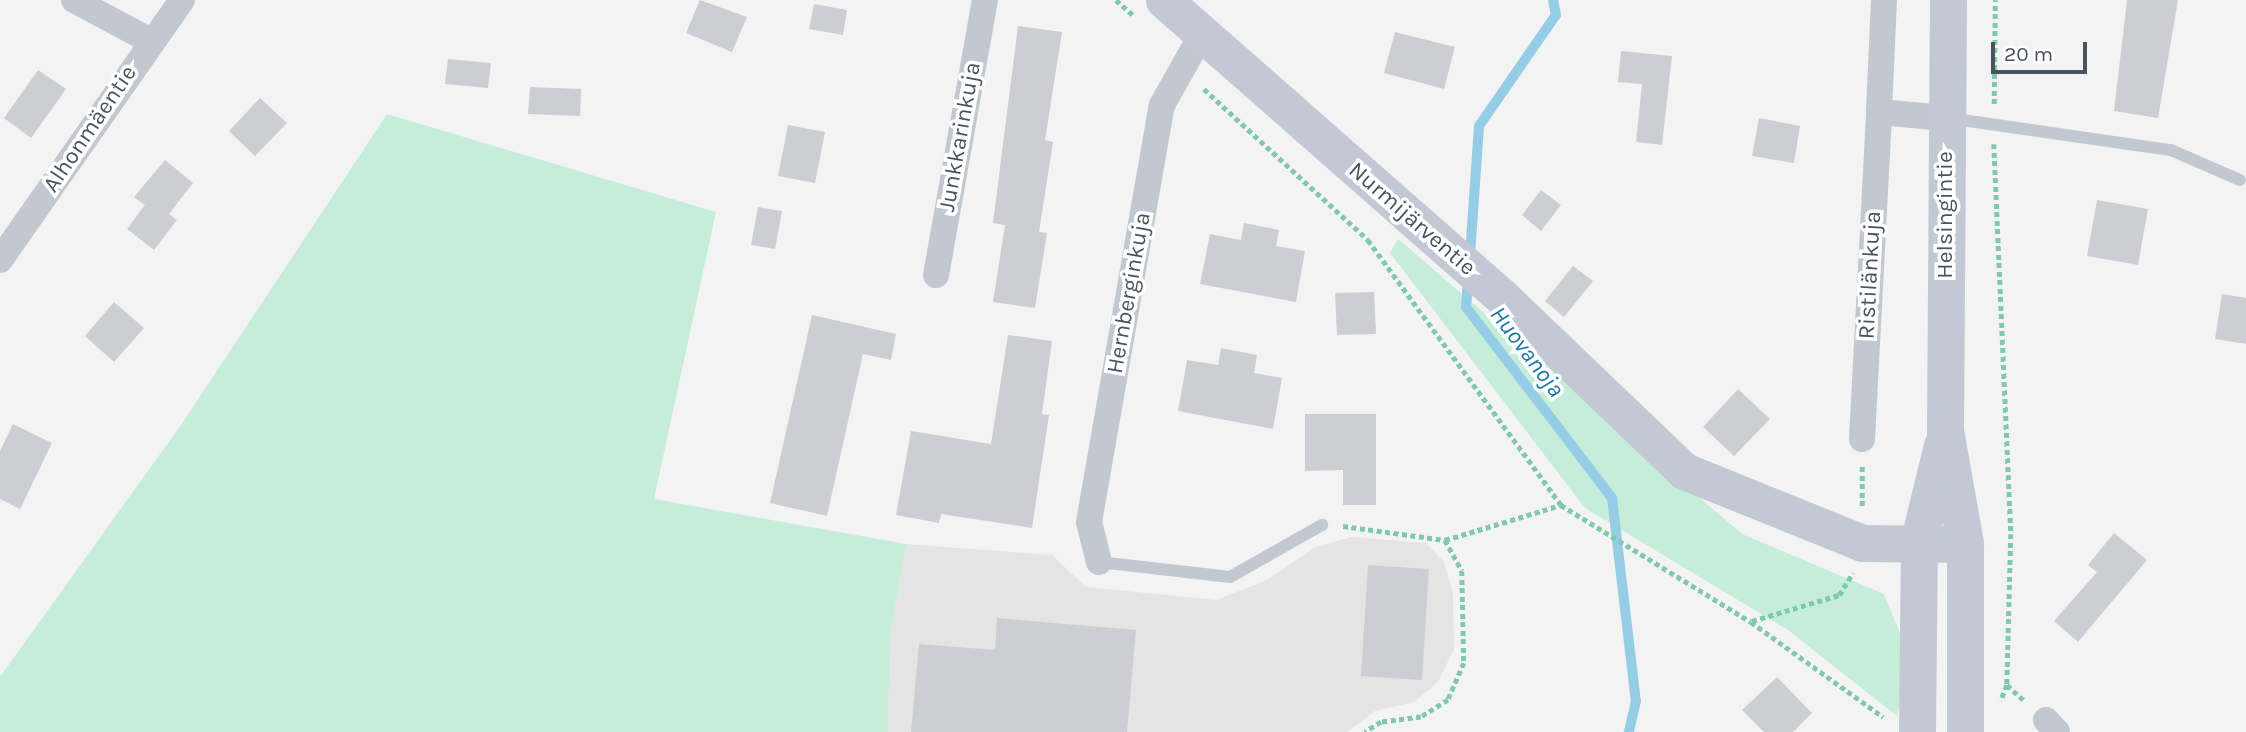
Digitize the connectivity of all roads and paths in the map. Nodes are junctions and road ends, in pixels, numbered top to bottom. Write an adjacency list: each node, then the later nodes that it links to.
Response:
1 (74, 0): 10 (street)
2 (181, 0): 10 (street, Alhonmäentie)
3 (985, 0): 17 (street, Junkkarinkuja)
4 (1116, 0): 8 (path)
5 (1884, 0): 12 (street, Ristilänkuja)
6 (1948, 0): 13 (street, Helsingintie)
7 (1995, 0): 14 (path)
8 (1154, 12): 9 (street, Nurmijärventie)
9 (1202, 34): 11 (street, Hernberginkuja); 23 (street, Nurmijärventie)
10 (149, 40): 16 (street, Alhonmäentie)
11 (1182, 66): 20 (path); 25 (street, Hernberginkuja)
12 (1879, 111): 13 (street); 19 (street, Ristilänkuja)
13 (1945, 118): 14 (lane); 18 (street, Helsingintie)
14 (1993, 121): 15 (lane); 27 (path)
15 (2240, 180)
16 (0, 260)
17 (936, 275)
18 (1945, 430): 23 (street, Helsingintie); 24 (street, Helsingintie)
19 (1862, 439)
20 (1561, 505): 22 (path); 26 (path)
21 (1322, 525): 22 (path); 25 (lane)
22 (1445, 540): 28 (path)
23 (1919, 540): 24 (street, Nurmijärventie); 26 (street, Helsingintie)
24 (1965, 544): 27 (street, Helsingintie)
25 (1100, 562)
26 (1910, 719)
27 (1976, 719)
28 (1366, 732)

